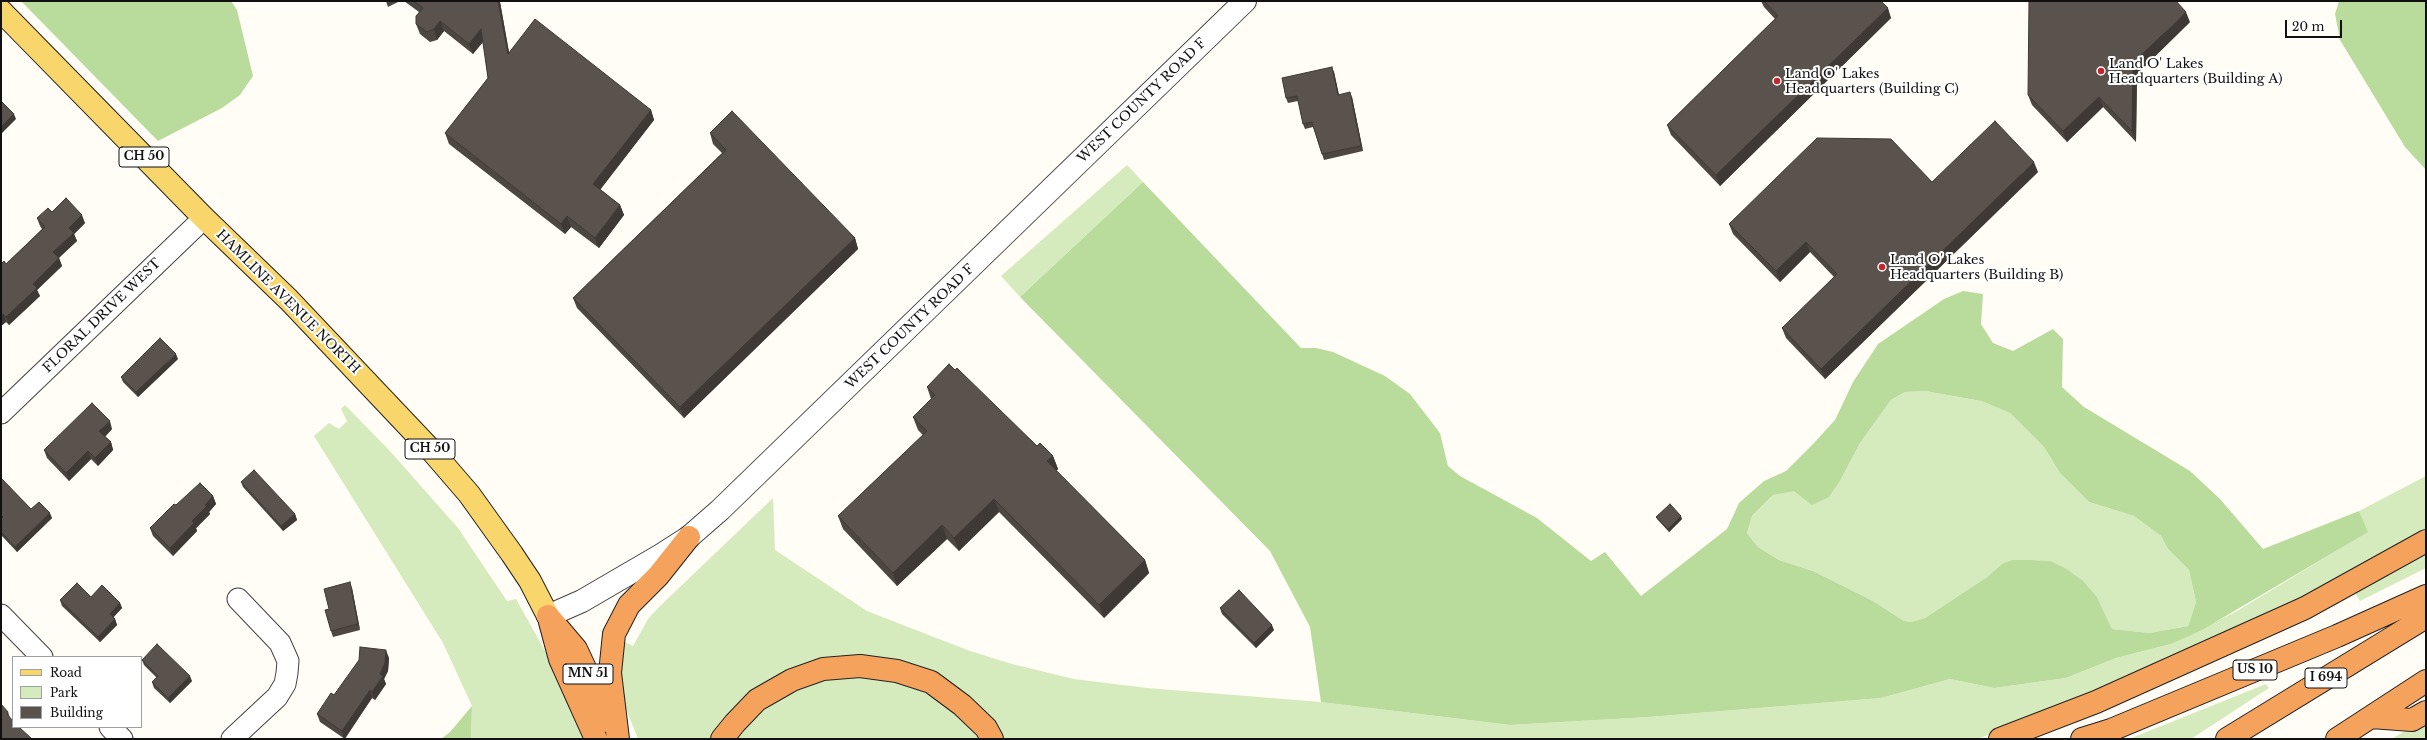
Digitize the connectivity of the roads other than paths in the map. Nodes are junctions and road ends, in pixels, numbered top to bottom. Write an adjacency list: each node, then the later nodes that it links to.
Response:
1 (1245, 1): 5 (street, WEST COUNTY ROAD F)
2 (1, 11): 3 (main road, HAMLINE AVENUE NORTH / CH 50)
3 (204, 218): 4 (street, FLORAL DRIVE WEST); 10 (main road, HAMLINE AVENUE NORTH / CH 50)
4 (1, 413)
5 (690, 537): 10 (street, WEST COUNTY ROAD F); 20 (highway)
6 (2426, 541): 23 (highway)
7 (2426, 596): 24 (highway, US 10)
8 (238, 599): 18 (street)
9 (1, 615): 12 (street)
10 (548, 616): 19 (highway, HAMLINE AVENUE NORTH / MN 51); 20 (highway, HAMLINE AVENUE NORTH / MN 51)
11 (2426, 617): 25 (highway, I 694)
12 (41, 656)
13 (2426, 681): 15 (highway)
14 (2426, 712): 15 (highway)
15 (2371, 717): 26 (highway)
16 (111, 728): 17 (street)
17 (122, 739)
18 (232, 739)
19 (596, 739)
20 (618, 739)
21 (722, 739): 22 (highway)
22 (992, 739)
23 (2000, 739)
24 (2082, 739)
25 (2227, 739)
26 (2337, 739)

